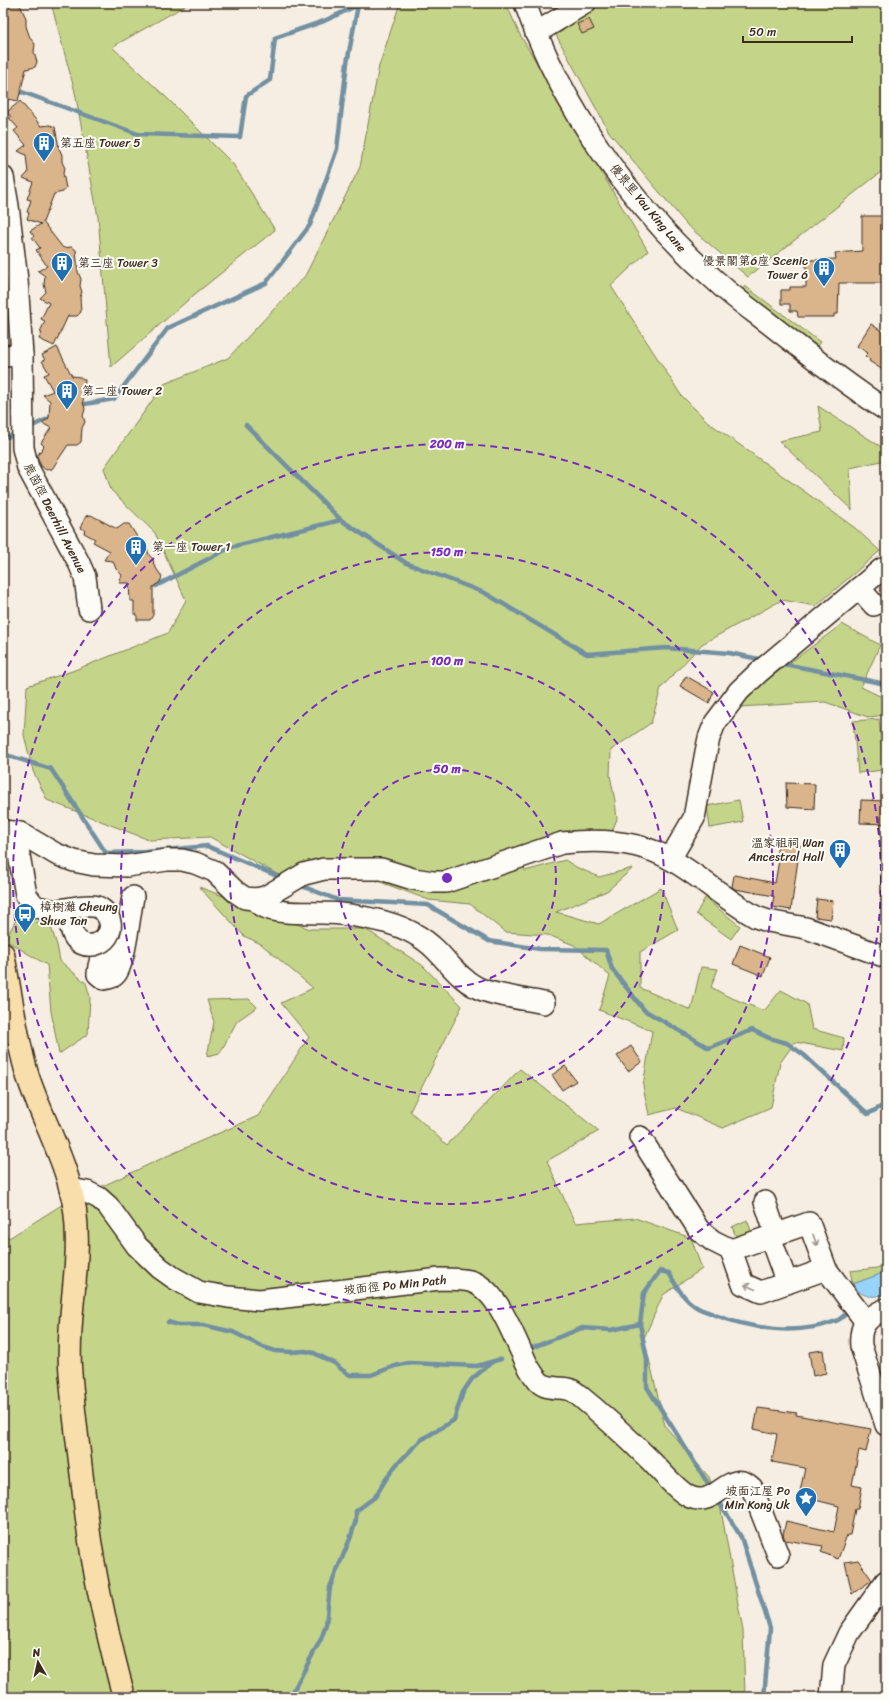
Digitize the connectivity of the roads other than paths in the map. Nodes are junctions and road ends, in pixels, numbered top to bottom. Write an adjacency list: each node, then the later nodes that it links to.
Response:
1 (525, 3): 3 (street, 優景里 Yau King Lane)
2 (585, 3): 3 (street)
3 (536, 34): 6 (street, 優景里 Yau King Lane)
4 (3, 177): 5 (street, 鹿茵徑 Deerhill Avenue)
5 (12, 356): 10 (street, 鹿茵徑 Deerhill Avenue)
6 (886, 410)
7 (882, 569): 8 (street)
8 (859, 588): 9 (street); 12 (street)
9 (874, 605)
10 (88, 609)
11 (9, 832): 13 (street); 14 (street, bridge)
12 (670, 859): 13 (street); 16 (street)
13 (263, 896): 17 (street)
14 (133, 897)
15 (3, 954): 18 (main road)
16 (886, 956)
17 (544, 1003)
18 (10, 1030): 20 (main road)
19 (640, 1137): 23 (street)
20 (70, 1189): 30 (street, 坡面徑 Po Min Path); 32 (main road)
21 (765, 1202): 22 (street)
22 (773, 1236): 23 (street); 24 (street, one-way to 24); 25 (street)
23 (731, 1250): 25 (street, one-way to 23)
24 (826, 1269): 25 (street); 27 (street)
25 (786, 1283)
26 (886, 1309): 27 (street)
27 (864, 1319): 28 (street)
28 (879, 1378): 29 (street)
29 (886, 1425)
30 (778, 1555)
31 (886, 1581): 33 (street)
32 (124, 1697)
33 (831, 1697)

